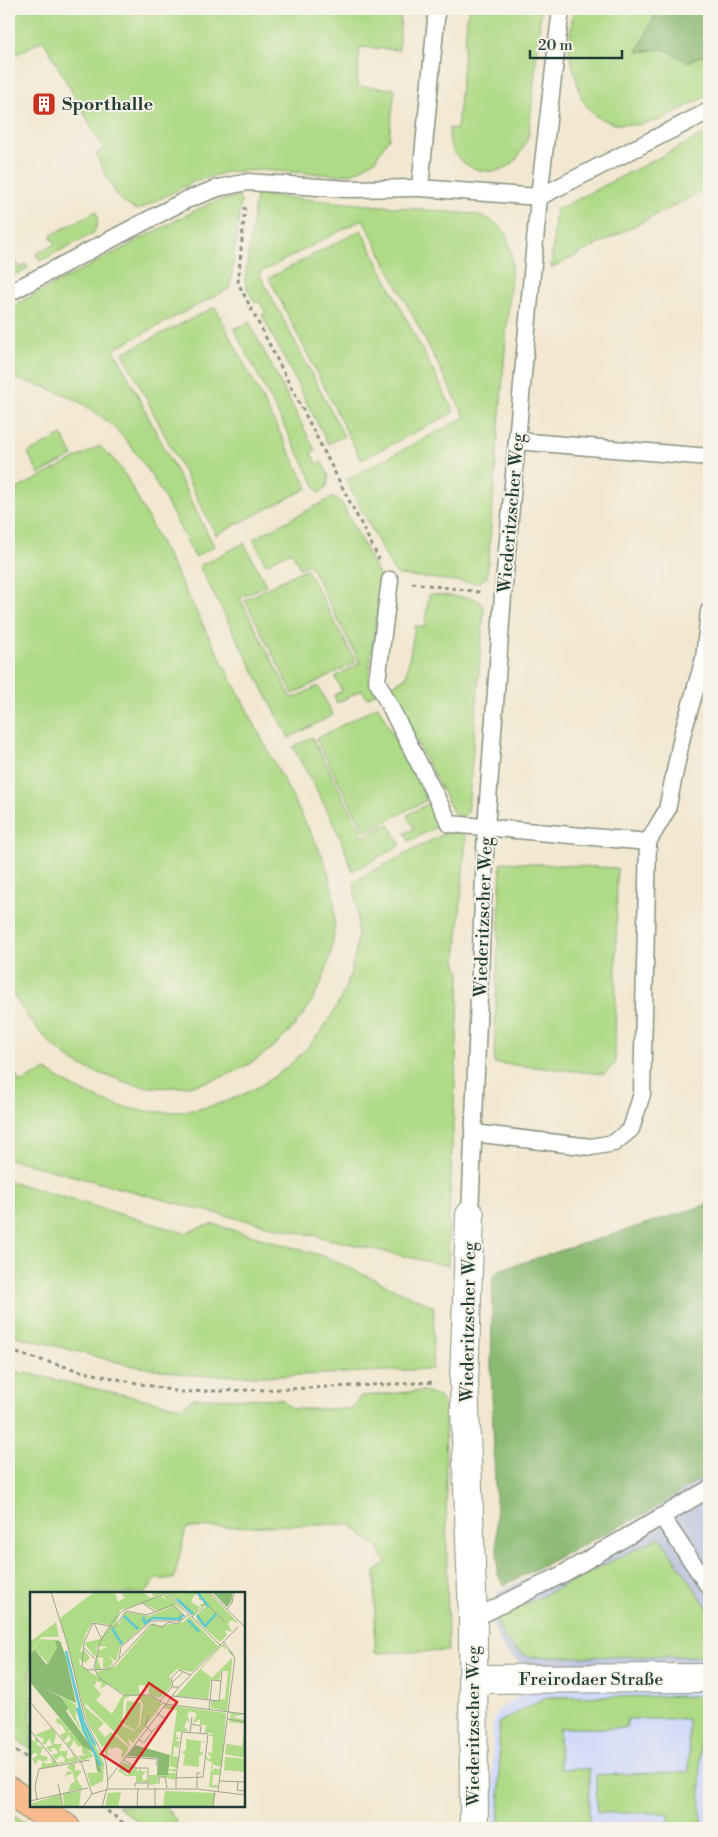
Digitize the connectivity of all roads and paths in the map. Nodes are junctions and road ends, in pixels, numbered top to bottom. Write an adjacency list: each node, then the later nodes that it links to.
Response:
1 (437, 9): 5 (lane)
2 (561, 9): 6 (lane, Wiederitzscher Weg)
3 (709, 111): 6 (lane)
4 (248, 182): 5 (lane); 7 (lane); 10 (path)
5 (420, 188): 6 (lane)
6 (538, 197): 8 (lane, Wiederitzscher Weg)
7 (9, 293)
8 (517, 441): 9 (lane); 11 (lane, Wiederitzscher Weg)
9 (709, 457)
10 (390, 580): 11 (path); 13 (lane)
11 (503, 595): 13 (lane, Wiederitzscher Weg)
12 (709, 610): 14 (lane)
13 (486, 828): 14 (lane); 15 (lane, Wiederitzscher Weg)
14 (648, 842): 15 (lane)
15 (473, 1133): 16 (lane, Wiederitzscher Weg)
16 (470, 1215): 22 (street, Wiederitzscher Weg)
17 (9, 1351): 18 (path)
18 (432, 1382)
19 (709, 1489): 20 (lane)
20 (662, 1517): 21 (lane); 22 (lane)
21 (709, 1587)
22 (473, 1619): 24 (street, Wiederitzscher Weg)
23 (709, 1678): 24 (street, Freirodaer Straße)
24 (472, 1680): 33 (street, Wiederitzscher Weg)
25 (9, 1747): 26 (path)
26 (30, 1759)
27 (9, 1791): 28 (main road)
28 (30, 1805)
29 (33, 1807): 31 (main road)
30 (102, 1807): 32 (path)
31 (66, 1828)
32 (130, 1828)
33 (474, 1828)

